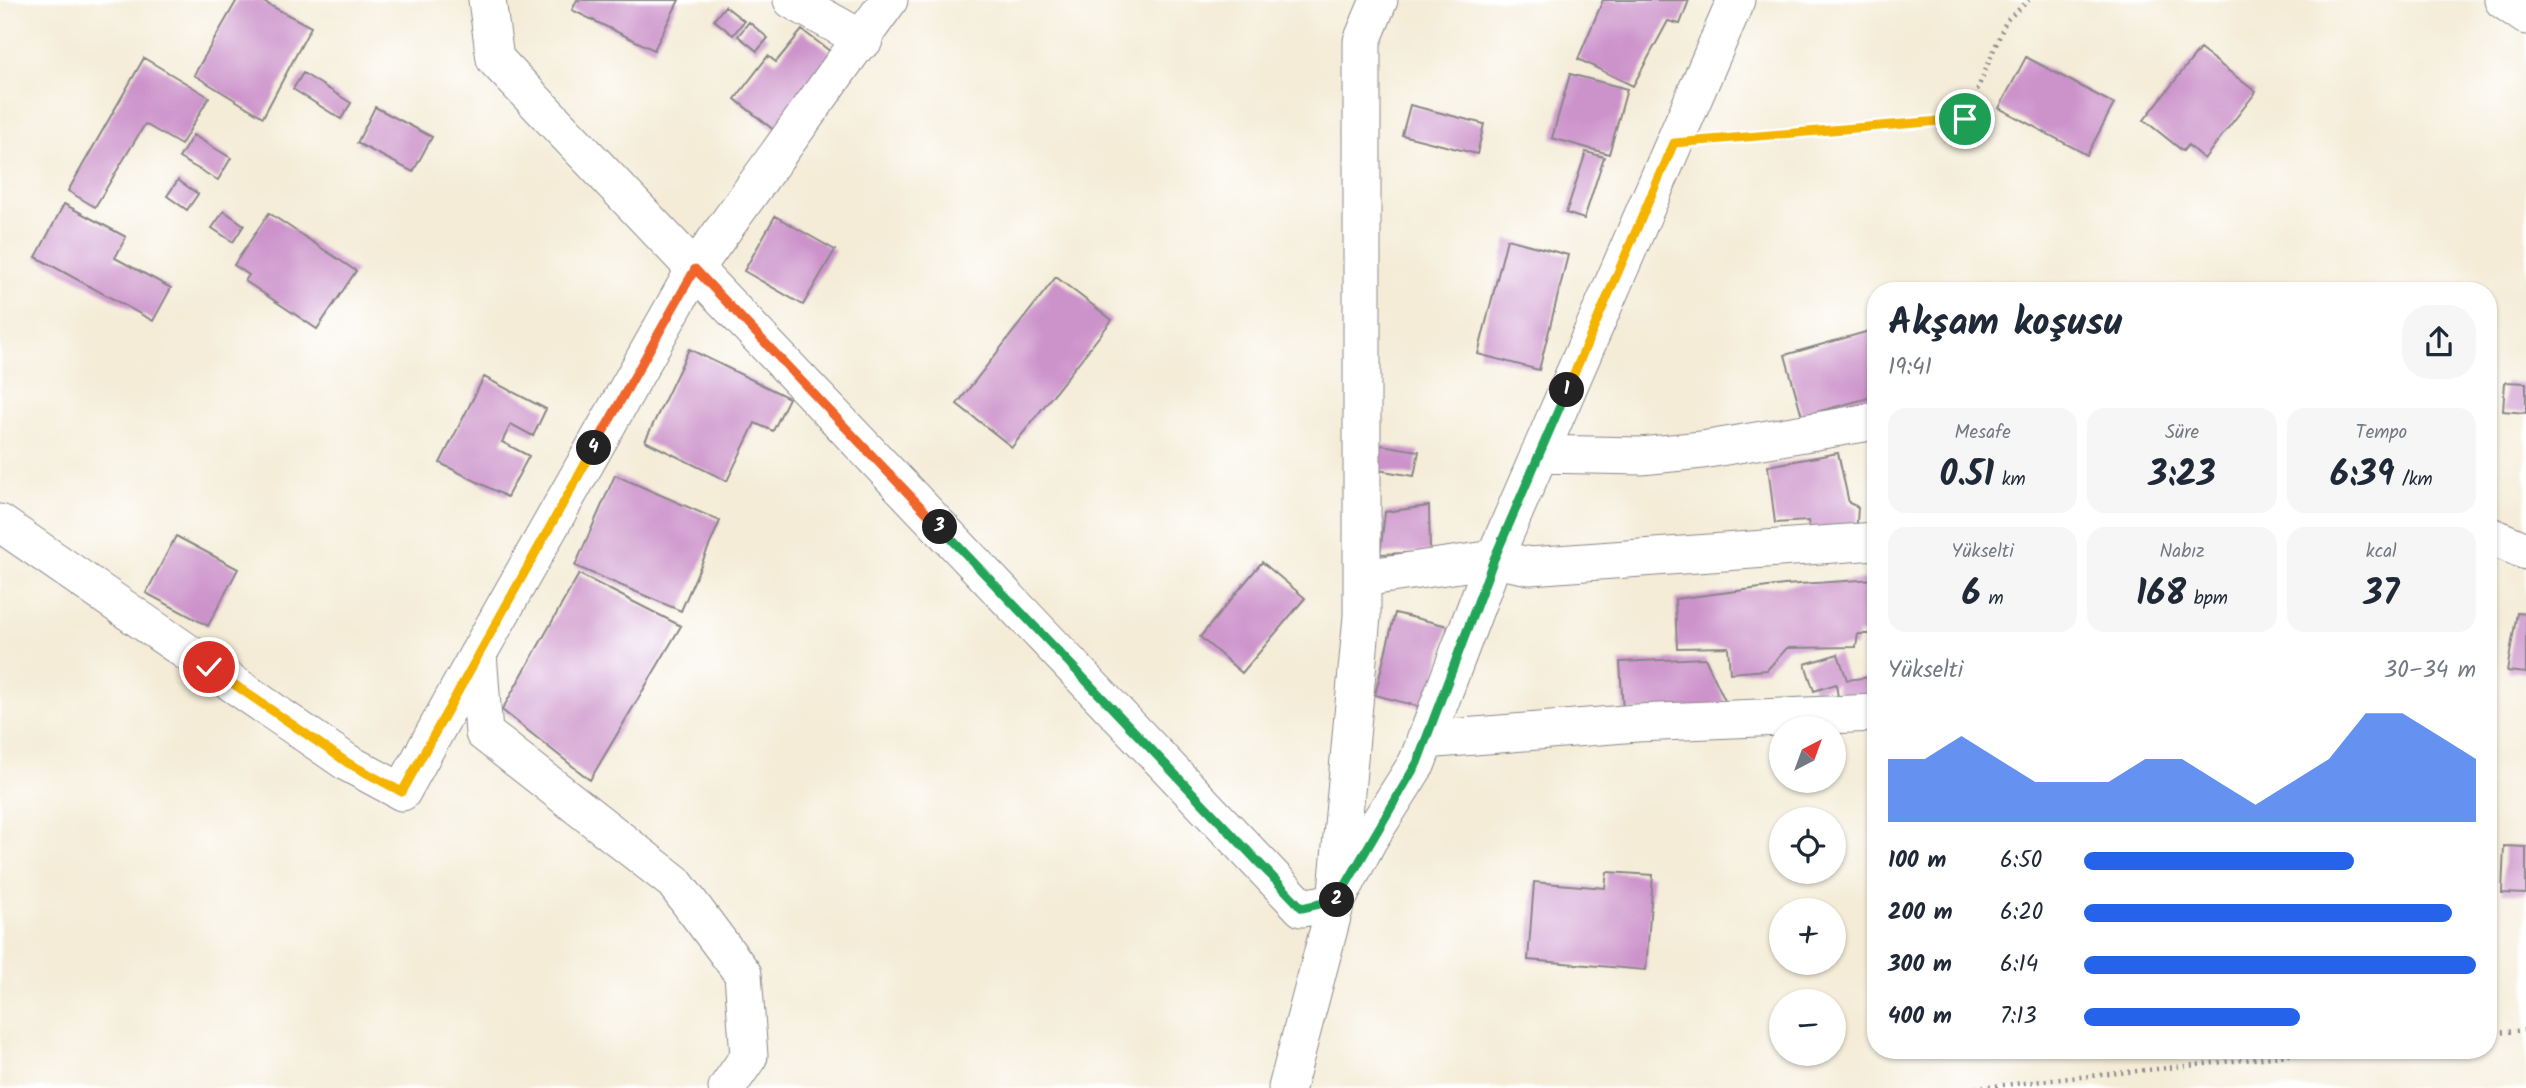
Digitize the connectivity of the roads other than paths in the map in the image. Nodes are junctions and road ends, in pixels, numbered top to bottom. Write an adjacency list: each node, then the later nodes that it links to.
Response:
1 (487, 0): 9 (street)
2 (792, 0): 8 (street)
3 (889, 0): 8 (street)
4 (1379, 0): 17 (street)
5 (1736, 0): 11 (street)
6 (2503, 0): 7 (street)
7 (2526, 16)
8 (863, 40): 9 (street)
9 (695, 269): 18 (street); 21 (street)
10 (1867, 422): 11 (street)
11 (1539, 454): 16 (street)
12 (0, 523): 18 (street)
13 (2497, 539): 15 (street)
14 (1867, 542): 16 (street)
15 (2526, 551)
16 (1494, 559): 17 (street); 20 (street)
17 (1363, 578): 21 (street)
18 (478, 654): 22 (street)
19 (1867, 713): 20 (street)
20 (1426, 740): 21 (street)
21 (1336, 902): 23 (street)
22 (727, 1088)
23 (1286, 1088)

